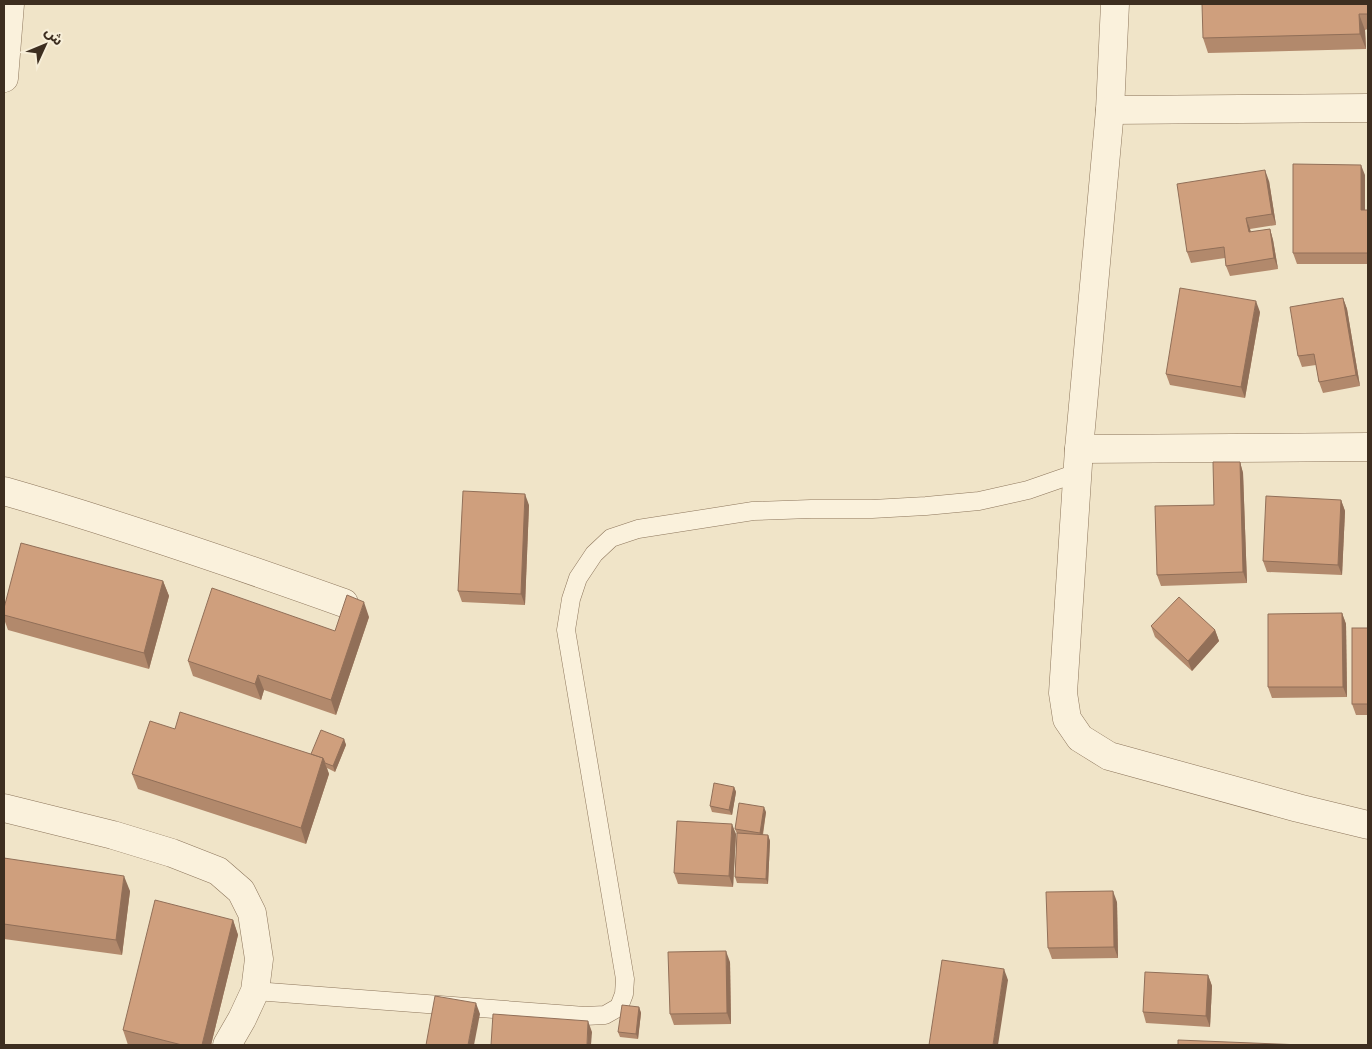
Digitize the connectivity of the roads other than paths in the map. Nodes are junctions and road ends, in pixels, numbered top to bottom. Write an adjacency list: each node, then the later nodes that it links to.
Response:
1 (10, 4): 3 (street)
2 (1115, 4): 5 (street)
3 (4, 78)
4 (1368, 108): 5 (street)
5 (1110, 110): 7 (street)
6 (1368, 447): 7 (street)
7 (1078, 461): 11 (street); 12 (lane)
8 (4, 491): 9 (street)
9 (344, 603)
10 (4, 808): 12 (street)
11 (1368, 825)
12 (255, 991): 13 (street)
13 (227, 1045)

